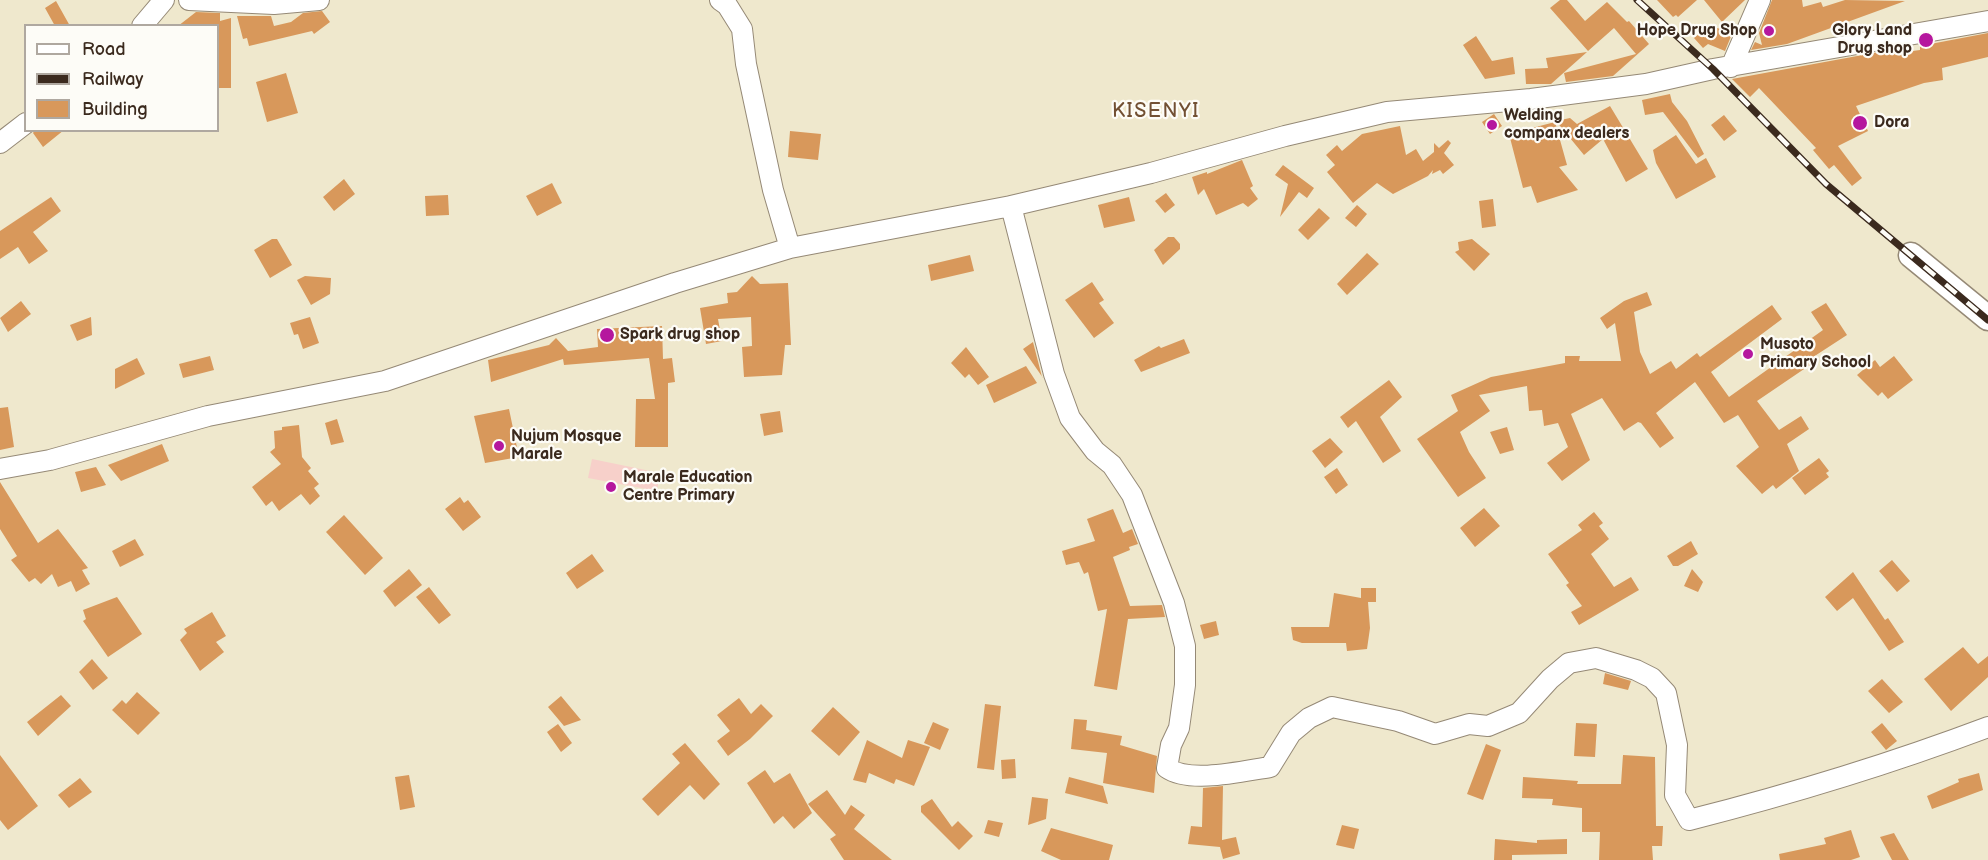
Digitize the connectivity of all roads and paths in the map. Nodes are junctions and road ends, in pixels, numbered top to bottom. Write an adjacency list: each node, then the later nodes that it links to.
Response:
1 (164, 0): 7 (street)
2 (189, 0): 3 (street)
3 (319, 0)
4 (720, 0): 12 (street)
5 (1760, 0): 8 (street)
6 (1988, 21): 8 (street)
7 (144, 24)
8 (1731, 67): 11 (street)
9 (24, 125): 10 (street)
10 (0, 143)
11 (1011, 207): 12 (street); 16 (street)
12 (790, 248): 15 (street)
13 (1911, 255): 14 (main road)
14 (1988, 318)
15 (0, 469)
16 (1988, 727)

